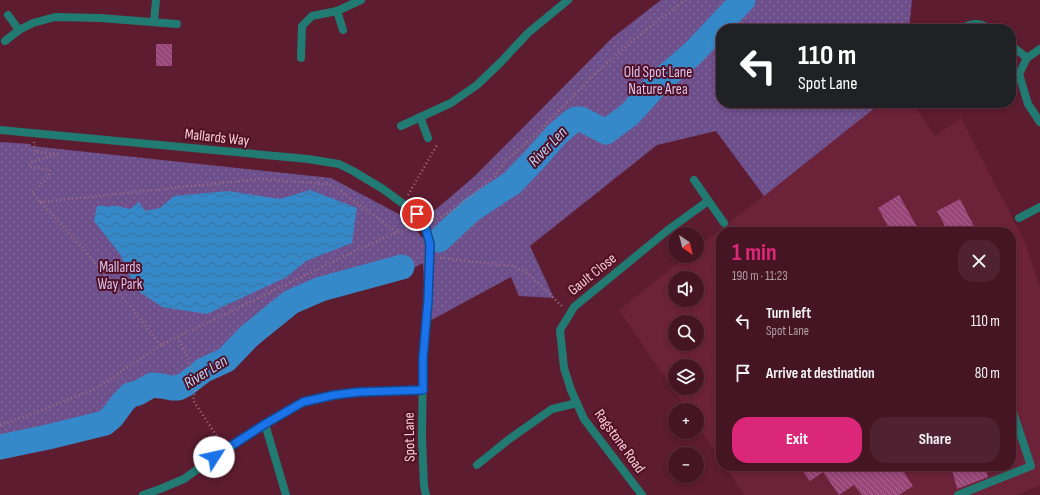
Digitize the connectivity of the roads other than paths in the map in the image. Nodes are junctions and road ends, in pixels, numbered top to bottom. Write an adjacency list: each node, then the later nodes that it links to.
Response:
1 (156, 0): 6 (street)
2 (361, 0): 4 (street)
3 (568, 0): 15 (street)
4 (337, 11): 9 (street); 13 (street)
5 (8, 15): 8 (street)
6 (154, 22): 7 (street); 8 (street)
7 (177, 24)
8 (19, 30): 10 (street)
9 (343, 30)
10 (5, 40)
11 (1016, 49): 14 (street)
12 (1040, 49): 14 (street)
13 (301, 58)
14 (1026, 58): 16 (street)
15 (420, 117): 17 (street); 19 (street)
16 (1040, 122)
17 (401, 126)
18 (0, 130): 23 (street, Mallards Way)
19 (428, 138)
20 (694, 180): 21 (street)
21 (708, 200): 25 (street); 27 (street, Gault Close)
22 (1040, 207): 24 (street)
23 (417, 214): 26 (street, Spot Lane)
24 (1019, 218)
25 (724, 223)
26 (423, 390): 29 (street); 33 (street, Spot Lane)
27 (577, 403): 30 (street, Ragstone Road); 34 (street, Ragstone Road)
28 (1016, 421): 35 (street)
29 (265, 424): 31 (street); 32 (street)
30 (477, 465)
31 (143, 495)
32 (286, 495)
33 (426, 495)
34 (642, 495)
35 (958, 495)

